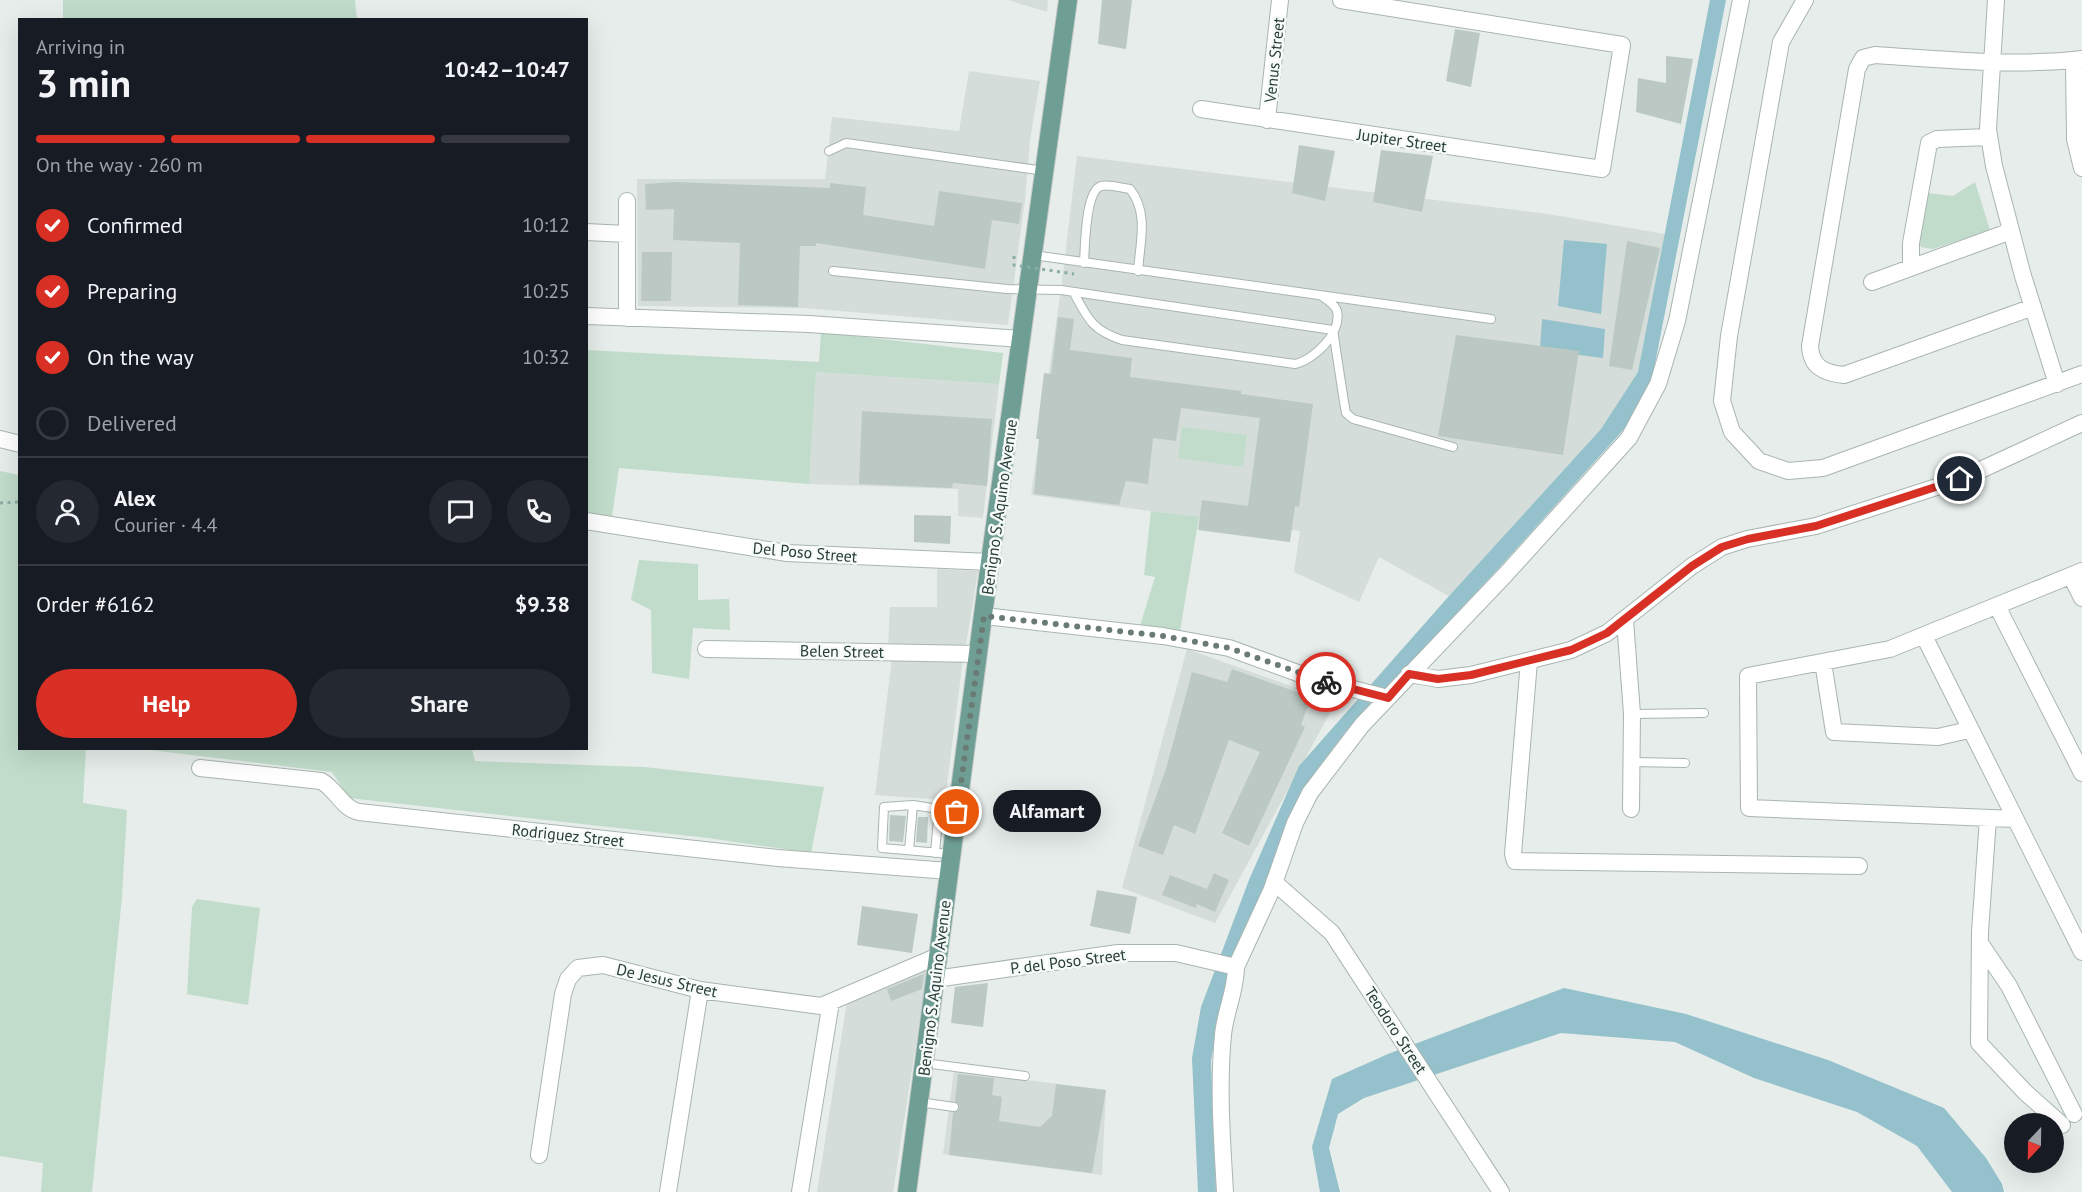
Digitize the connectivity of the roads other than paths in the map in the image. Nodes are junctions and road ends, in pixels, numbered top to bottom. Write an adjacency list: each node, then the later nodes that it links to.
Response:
1 (1068, 0): 14 (main road, Benigno S. Aquino Avenue)
2 (1280, 0): 10 (street, Venus Street)
3 (1341, 0): 10 (street, Jupiter Street)
4 (1741, 0): 52 (street)
5 (1805, 0): 35 (street)
6 (1996, 0): 8 (street)
7 (2078, 59): 8 (street); 13 (street)
8 (1992, 60): 11 (street); 28 (street)
9 (1201, 110): 10 (street, Jupiter Street)
10 (1267, 120)
11 (1989, 137): 16 (street); 21 (street)
12 (829, 151): 14 (lane)
13 (2082, 168)
14 (1046, 171): 19 (main road, Benigno S. Aquino Avenue)
15 (627, 201): 18 (street)
16 (2011, 231): 21 (street); 28 (street)
17 (588, 232): 18 (street)
18 (627, 234): 30 (street)
19 (1033, 255): 20 (lane); 25 (main road, Benigno S. Aquino Avenue)
20 (1084, 263): 22 (lane); 22 (lane)
21 (1911, 267): 24 (street)
22 (1138, 270): 27 (lane)
23 (833, 271): 25 (lane)
24 (1872, 282)
25 (1028, 290): 26 (lane); 33 (main road, Benigno S. Aquino Avenue)
26 (1074, 293): 32 (lane); 32 (lane)
27 (1320, 295): 31 (lane); 32 (lane)
28 (2033, 307): 35 (street)
29 (588, 316): 30 (street)
30 (627, 318): 33 (street)
31 (1491, 319)
32 (1333, 330): 39 (lane)
33 (1022, 339): 41 (main road, Benigno S. Aquino Avenue)
34 (2082, 374): 35 (street)
35 (2057, 384)
36 (2082, 423): 46 (street)
37 (0, 439): 38 (street)
38 (18, 444)
39 (1453, 447)
40 (588, 521): 41 (street, Del Poso Street)
41 (990, 561): 45 (main road, Benigno S. Aquino Avenue)
42 (2076, 574): 43 (street); 44 (street)
43 (2082, 598)
44 (1996, 606): 47 (street); 60 (street)
45 (984, 616): 49 (main road, Benigno S. Aquino Avenue); 53 (street)
46 (1625, 620): 50 (street); 55 (street)
47 (1924, 636): 51 (street); 56 (street)
48 (706, 649): 49 (street, Belen Street)
49 (977, 654): 64 (main road, Benigno S. Aquino Avenue)
50 (1529, 661): 52 (street); 69 (street)
51 (1823, 662): 56 (street); 65 (street)
52 (1409, 674): 53 (street)
53 (1388, 698): 70 (street)
54 (1704, 713): 55 (lane)
55 (1632, 714): 57 (street)
56 (1969, 730): 66 (street)
57 (1632, 762): 58 (lane); 63 (street)
58 (1685, 763)
59 (200, 768): 68 (street, Rodriguez Street)
60 (2082, 773)
61 (913, 805): 62 (lane); 67 (lane); 67 (lane)
62 (939, 808): 64 (lane); 68 (lane)
63 (1631, 809)
64 (957, 812): 68 (main road, Benigno S. Aquino Avenue)
65 (1988, 818): 66 (street); 71 (street)
66 (2014, 819): 72 (street)
67 (909, 850): 68 (lane)
68 (945, 860): 73 (main road, Benigno S. Aquino Avenue)
69 (1859, 866)
70 (1274, 882): 74 (street); 88 (street, Teodoro Street)
71 (1980, 944): 82 (street); 82 (street)
72 (2082, 952)
73 (938, 956): 75 (main road, Benigno S. Aquino Avenue); 77 (street, De Jesus Street)
74 (1236, 967): 75 (street, P. del Poso Street); 87 (street)
75 (935, 980): 78 (main road, Benigno S. Aquino Avenue)
76 (700, 990): 77 (street, De Jesus Street); 83 (street, De Jesus Street); 84 (street)
77 (831, 1002): 85 (street)
78 (924, 1063): 79 (lane); 80 (main road, Benigno S. Aquino Avenue)
79 (1025, 1076)
80 (918, 1102): 81 (lane); 86 (main road, Benigno S. Aquino Avenue)
81 (954, 1107)
82 (2068, 1120)
83 (539, 1155)
84 (668, 1192)
85 (800, 1192)
86 (907, 1192)
87 (1225, 1192)
88 (1501, 1192)

